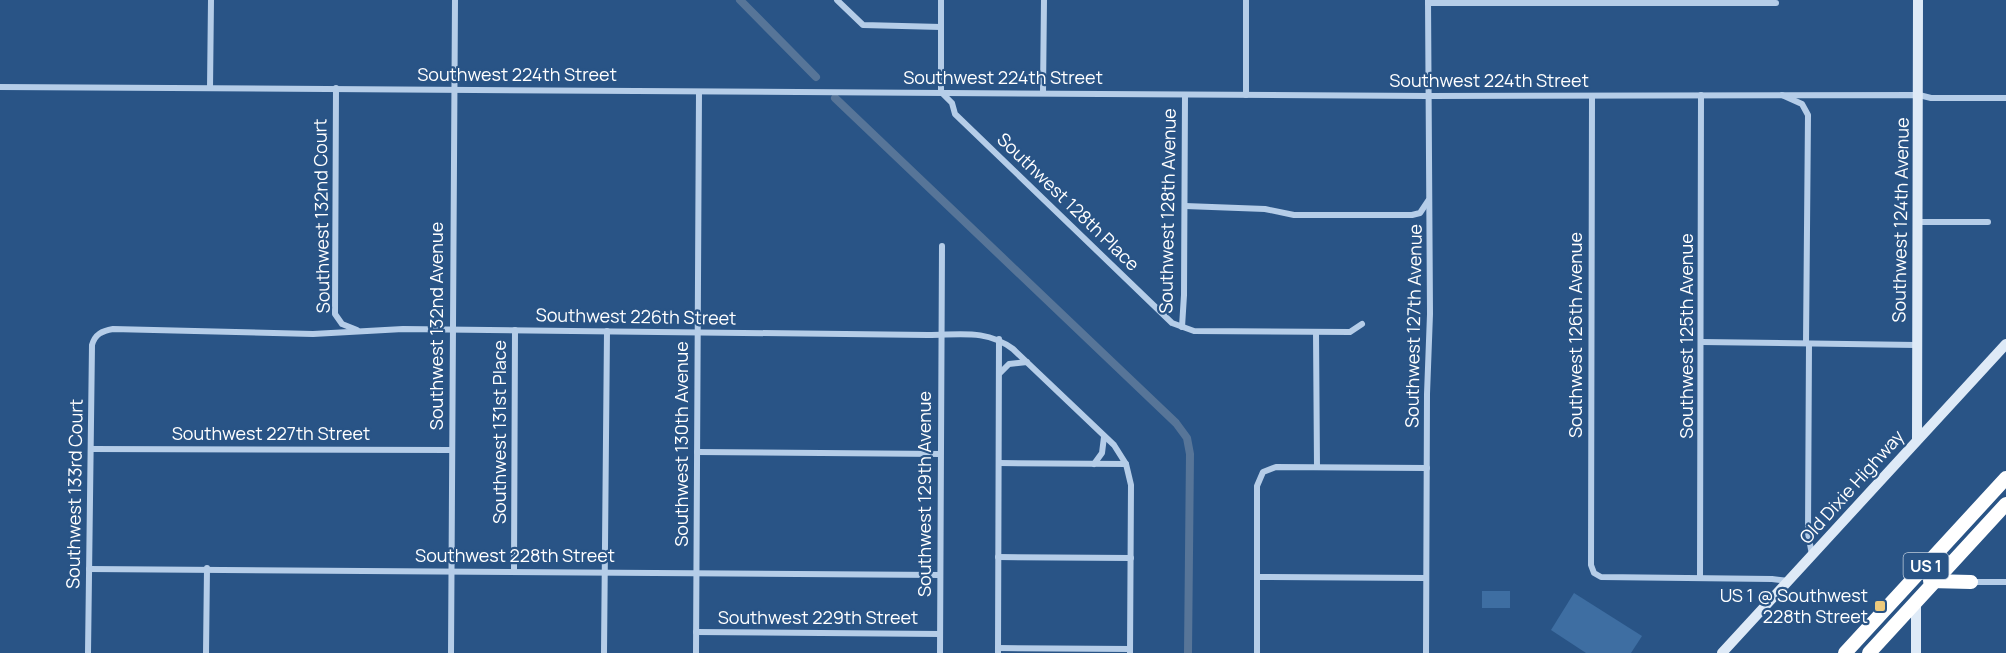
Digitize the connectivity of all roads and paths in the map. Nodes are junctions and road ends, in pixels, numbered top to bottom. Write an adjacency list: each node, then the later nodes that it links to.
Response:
1 (211, 0): 13 (street)
2 (455, 0): 15 (street, Southwest 132nd Avenue)
3 (837, 0): 11 (street)
4 (941, 0): 11 (street)
5 (1044, 0): 18 (street)
6 (1246, 0): 20 (street)
7 (1918, 0): 23 (street, Southwest 124th Avenue)
8 (1428, 1): 9 (street); 24 (street, Southwest 127th Avenue)
9 (1706, 2): 10 (street)
10 (1776, 3)
11 (941, 27): 17 (street)
12 (0, 87): 13 (street, Southwest 224th Street)
13 (210, 88): 14 (street, Southwest 224th Street)
14 (336, 88): 15 (street, Southwest 224th Street); 34 (street, Southwest 132nd Court)
15 (455, 89): 16 (street, Southwest 224th Street); 35 (street, Southwest 132nd Avenue)
16 (699, 92): 17 (street, Southwest 224th Street); 38 (street, Southwest 130th Avenue)
17 (940, 92): 18 (street, Southwest 224th Street); 33 (street, Southwest 128th Place)
18 (1043, 93): 19 (street, Southwest 224th Street)
19 (1185, 95): 20 (street, Southwest 224th Street); 28 (street, Southwest 128th Avenue)
20 (1246, 95): 24 (street, Southwest 224th Street)
21 (1701, 95): 22 (street, Southwest 224th Street); 25 (street, Southwest 224th Street); 43 (street, Southwest 125th Avenue)
22 (1782, 95): 23 (street, Southwest 224th Street); 44 (street)
23 (1919, 95): 26 (street, Southwest 224th Street); 29 (street, Southwest 124th Avenue)
24 (1428, 96): 25 (street, Southwest 224th Street); 27 (street, Southwest 127th Avenue)
25 (1592, 96): 74 (street, Southwest 126th Avenue)
26 (2006, 98)
27 (1430, 195): 28 (street); 59 (street, Southwest 127th Avenue)
28 (1185, 206): 33 (street, Southwest 128th Avenue)
29 (1917, 222): 30 (street); 46 (street, Southwest 124th Avenue)
30 (1988, 222)
31 (942, 246): 40 (street, Southwest 129th Avenue)
32 (1362, 324): 39 (street)
33 (1182, 327): 39 (street)
34 (357, 330): 35 (street, Southwest 226th Street); 41 (street, Southwest 226th Street)
35 (452, 330): 36 (street, Southwest 226th Street); 52 (street, Southwest 132nd Avenue)
36 (515, 330): 37 (street, Southwest 226th Street); 69 (street, Southwest 131st Place)
37 (607, 331): 38 (street, Southwest 226th Street); 70 (street)
38 (697, 332): 40 (street, Southwest 226th Street); 53 (street, Southwest 130th Avenue)
39 (1316, 332): 58 (street)
40 (942, 335): 42 (street, Southwest 226th Street); 54 (street, Southwest 129th Avenue)
41 (95, 336): 51 (street, Southwest 133rd Court)
42 (999, 339): 47 (street); 48 (street)
43 (1702, 342): 44 (street); 74 (street, Southwest 125th Avenue)
44 (1808, 344): 46 (street); 62 (street)
45 (2006, 344): 50 (street, Old Dixie Highway)
46 (1916, 345): 50 (street, Southwest 124th Avenue)
47 (1027, 362): 48 (street); 49 (street)
48 (1000, 373): 55 (street)
49 (1104, 437): 56 (street); 57 (street)
50 (1917, 440): 62 (street, Old Dixie Highway)
51 (91, 449): 52 (street, Southwest 227th Street); 67 (street, Southwest 133rd Court)
52 (452, 450): 68 (street, Southwest 132nd Avenue)
53 (697, 452): 54 (street); 71 (street, Southwest 130th Avenue)
54 (940, 454): 72 (street, Southwest 129th Avenue)
55 (999, 463): 56 (street); 63 (street)
56 (1094, 464): 57 (street)
57 (1126, 464): 64 (street)
58 (1317, 467): 59 (street); 73 (street)
59 (1426, 468): 75 (street, Southwest 127th Avenue)
60 (2006, 478): 76 (highway, US 1)
61 (2006, 504): 65 (highway, US 1)
62 (1812, 555): 77 (street, Old Dixie Highway)
63 (998, 557): 64 (street); 85 (street)
64 (1131, 558): 86 (street)
65 (1957, 558): 78 (highway, US 1); 79 (highway)
66 (207, 568): 67 (street, Southwest 228th Street); 68 (street, Southwest 228th Street); 88 (street)
67 (89, 569): 87 (street, Southwest 133rd Court)
68 (451, 570): 69 (street, Southwest 228th Street); 89 (street, Southwest 132nd Avenue)
69 (514, 570): 70 (street, Southwest 228th Street)
70 (605, 572): 71 (street, Southwest 228th Street); 90 (street)
71 (696, 573): 72 (street, Southwest 228th Street); 83 (street, Southwest 130th Avenue)
72 (940, 575): 84 (street, Southwest 129th Avenue)
73 (1257, 577): 75 (street); 93 (street)
74 (1700, 577): 77 (street)
75 (1426, 578): 94 (street, Southwest 127th Avenue)
76 (1913, 580): 78 (highway); 81 (highway, US 1)
77 (1789, 581): 95 (street, Old Dixie Highway)
78 (1934, 582): 79 (highway); 82 (highway, US 1)
79 (1971, 582): 80 (street)
80 (2006, 582)
81 (1898, 596): 96 (highway, US 1); 97 (highway)
82 (1916, 602): 98 (highway, US 1); 99 (street)
83 (696, 632): 84 (street, Southwest 229th Street); 91 (street, Southwest 130th Avenue)
84 (940, 634): 92 (street, Southwest 129th Avenue)
85 (998, 650): 86 (street)
86 (1130, 651)
87 (88, 653)
88 (206, 653)
89 (451, 653)
90 (604, 653)
91 (696, 653)
92 (940, 653)
93 (1257, 653)
94 (1426, 653)
95 (1722, 653)
96 (1845, 653)
97 (1856, 653)
98 (1869, 653)
99 (1916, 653)

